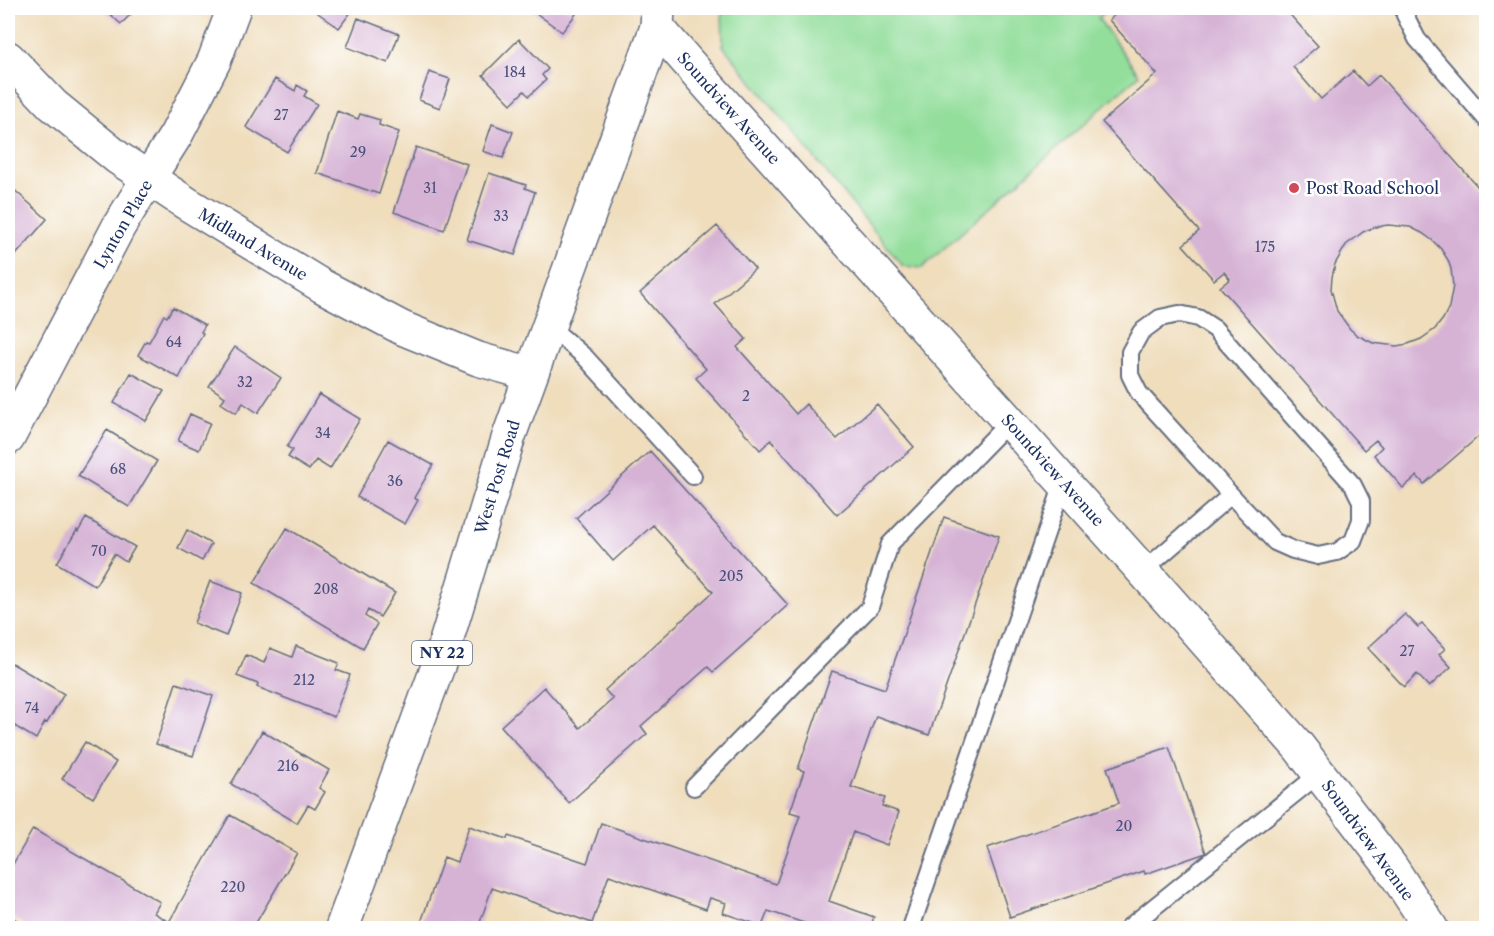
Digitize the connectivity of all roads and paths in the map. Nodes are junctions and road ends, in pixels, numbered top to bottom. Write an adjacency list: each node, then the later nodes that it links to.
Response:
1 (234, 8): 6 (street, Lynton Place)
2 (1404, 8): 5 (lane)
3 (665, 14): 7 (street, West Post Road / NY 22); 9 (street, Soundview Avenue)
4 (8, 58): 6 (street, Midland Avenue)
5 (1486, 118)
6 (148, 179): 8 (street, Midland Avenue); 10 (street, Lynton Place)
7 (549, 326): 8 (street, West Post Road / NY 22); 11 (lane)
8 (531, 374): 17 (street, West Post Road / NY 22)
9 (1010, 421): 12 (street, Soundview Avenue); 16 (lane)
10 (8, 438)
11 (693, 476)
12 (1064, 481): 14 (street, Soundview Avenue); 18 (lane)
13 (1231, 495): 13 (lane); 14 (lane)
14 (1143, 571): 15 (street, Soundview Avenue)
15 (1319, 774): 19 (lane); 20 (street, Soundview Avenue)
16 (694, 787)
17 (342, 928)
18 (911, 928)
19 (1128, 928)
20 (1431, 928)

